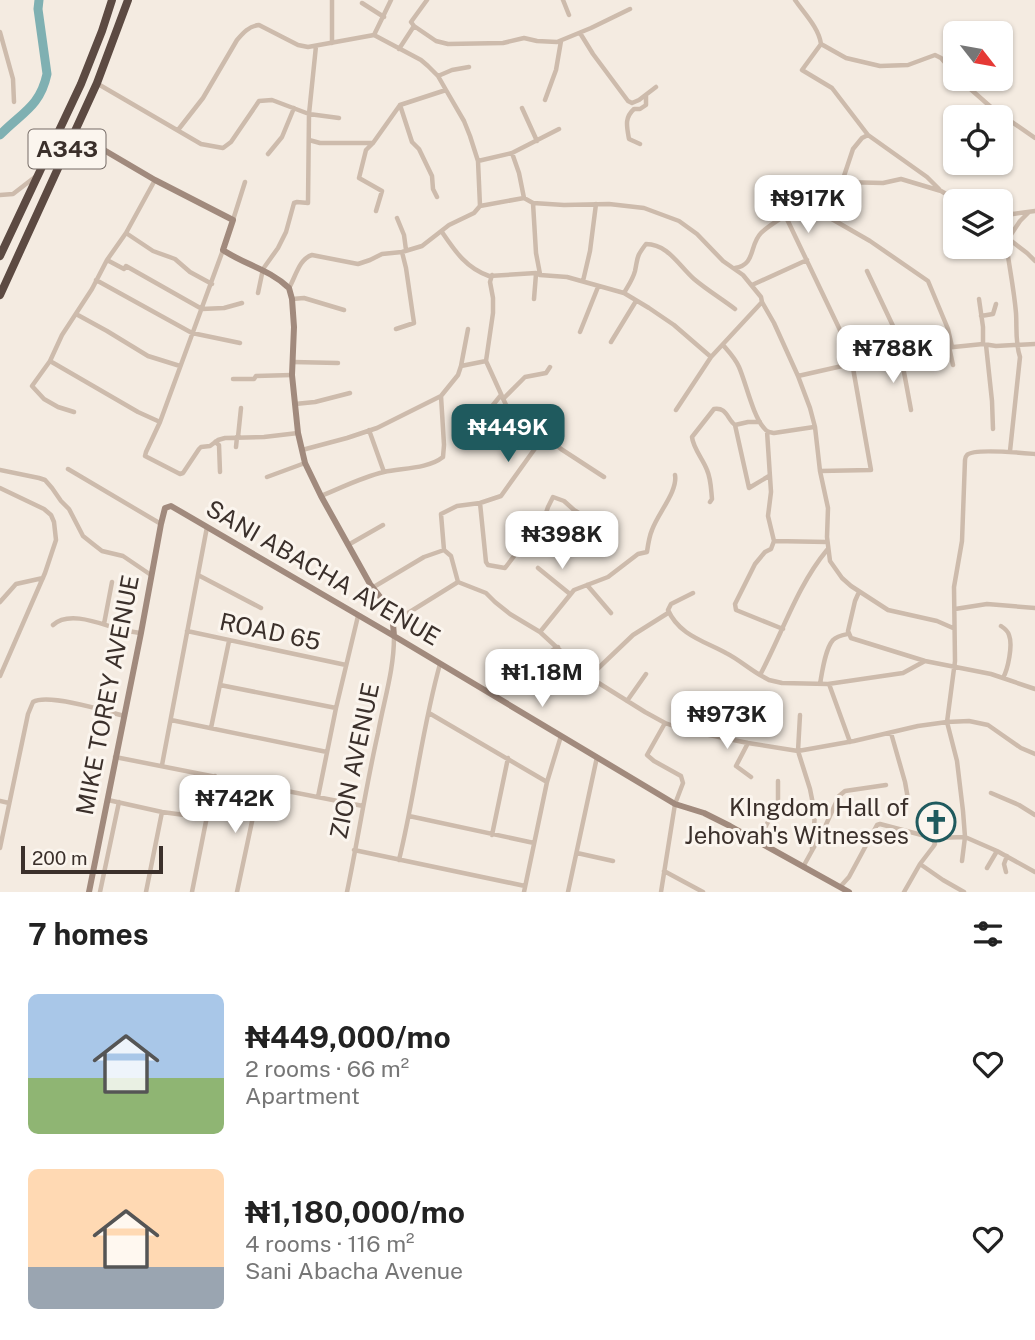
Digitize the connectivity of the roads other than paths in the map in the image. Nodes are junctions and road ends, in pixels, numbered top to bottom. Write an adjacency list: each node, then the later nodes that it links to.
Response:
1 (113, 0): 48 (highway, A343)
2 (128, 0): 24 (highway, A343)
3 (332, 0): 17 (street)
4 (391, 0): 11 (street)
5 (427, 0): 12 (street)
6 (564, 0): 10 (street)
7 (795, 0): 18 (street)
8 (362, 3): 11 (street)
9 (630, 9): 14 (street)
10 (569, 15)
11 (384, 17): 15 (street)
12 (414, 26): 16 (street); 20 (street)
13 (0, 32): 30 (street)
14 (580, 33): 16 (street); 28 (street)
15 (374, 35): 17 (street); 20 (street)
16 (561, 41): 29 (street)
17 (332, 43): 19 (street)
18 (821, 44): 21 (street); 39 (street)
19 (316, 46): 34 (street); 37 (street)
20 (400, 49): 23 (street)
21 (943, 60)
22 (468, 67): 23 (street)
23 (438, 76): 26 (street)
24 (97, 83): 37 (street); 38 (highway, A343)
25 (656, 87): 28 (street)
26 (446, 90): 31 (street); 47 (street)
27 (973, 91): 40 (street)
28 (646, 95): 44 (street)
29 (545, 100)
30 (13, 102)
31 (400, 106): 43 (street); 56 (street)
32 (294, 108): 34 (street); 37 (street); 46 (street)
33 (522, 108): 42 (street)
34 (309, 114): 35 (street); 41 (street)
35 (339, 118)
36 (559, 128): 42 (street)
37 (178, 130)
38 (75, 133): 50 (street); 93 (highway, A343)
39 (868, 135): 49 (street); 52 (street)
40 (1035, 138)
41 (309, 140): 43 (street); 81 (street)
42 (537, 141): 45 (street)
43 (373, 143): 62 (street)
44 (640, 144)
45 (512, 153): 47 (street); 57 (street)
46 (268, 154)
47 (478, 161): 61 (street)
48 (38, 174): 55 (street); 75 (highway, A343)
49 (927, 177): 53 (street); 54 (street)
50 (155, 180): 68 (street); 71 (street)
51 (245, 182): 68 (street)
52 (842, 182): 53 (street); 58 (street)
53 (926, 186): 54 (street)
54 (941, 191)
55 (0, 195)
56 (437, 197)
57 (524, 198): 59 (street); 61 (street)
58 (797, 199): 66 (street); 116 (street)
59 (533, 203): 60 (street); 83 (street)
60 (596, 204): 80 (street); 86 (street)
61 (480, 206): 70 (street)
62 (376, 211)
63 (1035, 211): 64 (street)
64 (1028, 213): 65 (street); 69 (street)
65 (1013, 214)
66 (785, 215): 78 (street); 80 (street)
67 (397, 218): 74 (street)
68 (233, 220): 73 (street)
69 (1013, 231)
70 (442, 232): 74 (street); 84 (street)
71 (126, 233): 77 (street); 87 (street)
72 (1013, 242): 79 (street)
73 (223, 250): 81 (street); 87 (street)
74 (404, 251): 90 (street); 107 (street)
75 (0, 256)
76 (1009, 259): 113 (street)
77 (107, 260): 85 (street); 101 (street)
78 (807, 260): 88 (street); 123 (street)
79 (1035, 261)
80 (734, 268): 88 (street)
81 (263, 269): 90 (street); 91 (street)
82 (867, 271): 117 (street)
83 (538, 274): 84 (street); 86 (street); 95 (street)
84 (492, 275): 120 (street)
85 (96, 280): 104 (street); 109 (street)
86 (583, 281): 89 (street)
87 (212, 284): 101 (street)
88 (752, 285): 98 (street)
89 (598, 287): 92 (street); 108 (street)
90 (290, 289): 94 (street)
91 (258, 293)
92 (624, 293): 97 (street); 102 (street)
93 (0, 295)
94 (292, 299): 103 (street); 121 (street)
95 (534, 299)
96 (979, 299): 105 (street)
97 (636, 301): 110 (street); 118 (street)
98 (762, 302): 115 (street); 129 (street)
99 (242, 303): 101 (street)
100 (996, 304): 105 (street)
101 (201, 308): 109 (street)
102 (735, 309)
103 (344, 310)
104 (76, 314): 119 (street); 125 (street)
105 (981, 316): 112 (street)
106 (468, 328): 126 (street)
107 (396, 329)
108 (580, 332)
109 (192, 333): 111 (street); 125 (street)
110 (611, 342)
111 (240, 343)
112 (984, 344): 113 (street); 116 (street); 144 (street)
113 (1016, 344): 114 (street); 153 (street)
114 (1035, 344)
115 (723, 345): 118 (street); 141 (street)
116 (950, 347): 117 (street); 124 (street)
117 (901, 356): 123 (street); 138 (street)
118 (711, 357): 137 (street)
119 (50, 361): 139 (street); 140 (street)
120 (486, 361): 126 (street); 133 (street)
121 (293, 362): 122 (street); 128 (street)
122 (338, 363)
123 (851, 364): 129 (street); 158 (street)
124 (953, 365)
125 (180, 366): 140 (street)
126 (461, 366): 132 (street)
127 (550, 367): 133 (street)
128 (292, 375): 130 (street); 134 (street)
129 (798, 376): 143 (street)
130 (233, 379)
131 (350, 393): 134 (street)
132 (440, 396): 145 (street); 160 (street)
133 (502, 397): 136 (street); 148 (street)
134 (295, 404): 147 (street)
135 (241, 408): 149 (street)
136 (461, 410)
137 (676, 410)
138 (911, 410)
139 (74, 412)
140 (160, 422): 150 (street)
141 (760, 422): 142 (street); 146 (street)
142 (735, 425): 162 (street); 167 (street)
143 (815, 427): 146 (street); 158 (street)
144 (993, 429)
145 (369, 430): 152 (street); 160 (street)
146 (766, 431): 162 (street)
147 (298, 433): 149 (street); 152 (street)
148 (544, 436): 164 (street); 168 (street)
149 (237, 437): 150 (street); 151 (street)
150 (215, 442): 159 (street)
151 (236, 447)
152 (302, 450): 155 (street)
153 (1010, 451): 154 (street); 195 (street)
154 (1035, 454)
155 (305, 463): 163 (street); 166 (street)
156 (68, 469): 170 (street)
157 (0, 470): 182 (street)
158 (820, 471): 175 (street)
159 (220, 472)
160 (384, 472): 166 (street)
161 (675, 475): 187 (street)
162 (770, 475): 174 (street)
163 (267, 477)
164 (604, 477)
165 (0, 488): 184 (street)
166 (321, 496): 176 (street)
167 (710, 502)
168 (480, 503): 171 (street); 178 (street)
169 (167, 507): 170 (street, MIKE TOREY AVENUE); 173 (street, SANI ABACHA AVENUE)
170 (161, 524): 182 (street, MIKE TOREY AVENUE)
171 (596, 524)
172 (383, 525): 176 (street)
173 (207, 527): 183 (street); 198 (street, SANI ABACHA AVENUE)
174 (774, 541): 175 (street); 204 (street)
175 (827, 542): 177 (street)
176 (348, 545): 188 (street)
177 (827, 549): 179 (street); 180 (street)
178 (444, 550): 186 (street); 188 (street)
179 (830, 561): 180 (street); 189 (street)
180 (816, 564): 204 (street)
181 (538, 568): 191 (street)
182 (151, 575): 207 (street, MIKE TOREY AVENUE)
183 (198, 575): 193 (street); 205 (street)
184 (43, 578): 192 (street); 219 (street)
185 (113, 582): 200 (street)
186 (458, 582): 199 (street); 206 (street)
187 (587, 585): 191 (street); 196 (street)
188 (372, 587): 199 (street)
189 (859, 592): 203 (street); 208 (street)
190 (693, 593): 197 (street)
191 (570, 594): 206 (street)
192 (0, 602)
193 (261, 608)
194 (1035, 608): 195 (street)
195 (955, 609): 203 (street)
196 (611, 613)
197 (668, 613): 218 (street); 220 (street)
198 (358, 616): 209 (street, SANI ABACHA AVENUE); 214 (street)
199 (392, 623): 209 (street)
200 (104, 624): 201 (street); 207 (street)
201 (53, 625)
202 (1001, 626): 221 (street)
203 (953, 628): 215 (street)
204 (783, 629): 218 (street)
205 (187, 631): 210 (street, ROAD 65); 232 (street)
206 (540, 632): 211 (street)
207 (141, 633): 231 (street, MIKE TOREY AVENUE)
208 (849, 634): 212 (street); 222 (street)
209 (394, 636): 213 (street, SANI ABACHA AVENUE); 262 (street, ZION AVENUE)
210 (229, 641): 214 (street, ROAD 65); 224 (street)
211 (558, 647): 216 (street); 220 (street)
212 (925, 661): 215 (street); 223 (street)
213 (440, 664): 228 (street); 238 (street, SANI ABACHA AVENUE)
214 (346, 666): 227 (street)
215 (954, 668): 221 (street); 233 (street)
216 (514, 674)
217 (646, 674): 226 (street)
218 (760, 675): 222 (street)
219 (0, 676)
220 (589, 677): 226 (street)
221 (1003, 678): 225 (street)
222 (820, 684): 223 (street)
223 (829, 684): 239 (street)
224 (220, 685): 227 (street); 235 (street)
225 (1035, 689)
226 (627, 701): 234 (street)
227 (336, 708): 242 (street)
228 (429, 713): 246 (street); 265 (street)
229 (706, 715): 237 (street)
230 (800, 715): 241 (street)
231 (124, 716): 244 (street, MIKE TOREY AVENUE); 259 (street)
232 (171, 720): 235 (street); 247 (street)
233 (947, 722): 236 (street); 243 (street); 268 (street)
234 (665, 723): 237 (street); 261 (street)
235 (211, 728): 242 (street)
236 (891, 733): 239 (street); 256 (street)
237 (701, 734): 240 (street)
238 (561, 736): 245 (street, SANI ABACHA AVENUE); 251 (street)
239 (850, 742): 241 (street)
240 (748, 743): 241 (street); 249 (street)
241 (798, 751): 273 (street)
242 (327, 752): 255 (street)
243 (1035, 754)
244 (116, 757): 247 (street); 257 (street, MIKE TOREY AVENUE)
245 (597, 757): 261 (street, SANI ABACHA AVENUE); 276 (street)
246 (508, 758): 251 (street); 267 (street)
247 (162, 765): 248 (street)
248 (215, 776): 252 (street); 266 (street)
249 (751, 777)
250 (778, 781): 270 (street)
251 (547, 782): 271 (street)
252 (260, 784): 255 (street); 293 (street)
253 (886, 785): 273 (street)
254 (990, 793): 264 (street)
255 (318, 797): 262 (street)
256 (908, 799)
257 (107, 800): 260 (street); 289 (street, MIKE TOREY AVENUE)
258 (0, 801): 259 (street)
259 (9, 803): 272 (street)
260 (119, 803): 263 (street); 290 (street)
261 (675, 804): 270 (street, SANI ABACHA AVENUE); 284 (street)
262 (363, 806): 274 (street, ZION AVENUE)
263 (162, 812): 266 (street); 291 (street)
264 (1035, 815)
265 (409, 816): 267 (street); 278 (street)
266 (207, 818): 292 (street)
267 (492, 835): 271 (street)
268 (965, 837): 269 (street); 275 (street); 280 (street)
269 (933, 838): 281 (street); 287 (street)
270 (758, 841): 282 (street, SANI ABACHA AVENUE)
271 (534, 844): 288 (street)
272 (0, 848)
273 (813, 849): 282 (street)
274 (354, 850): 278 (street); 294 (street, ZION AVENUE)
275 (997, 851): 277 (street); 283 (street)
276 (577, 853): 279 (street); 295 (street)
277 (1007, 856): 285 (street); 286 (street)
278 (399, 860): 288 (street)
279 (613, 861)
280 (962, 862)
281 (920, 864): 299 (street); 300 (street)
282 (803, 867): 287 (street, SANI ABACHA AVENUE)
283 (988, 868)
284 (664, 871): 296 (street); 297 (street)
285 (1006, 872)
286 (1035, 872)
287 (840, 887): 298 (street, SANI ABACHA AVENUE)
288 (525, 889)
289 (89, 892)
290 (100, 892)
291 (146, 892)
292 (192, 892)
293 (237, 892)
294 (347, 892)
295 (568, 892)
296 (661, 892)
297 (703, 892)
298 (849, 892)
299 (904, 892)
300 (964, 892)

